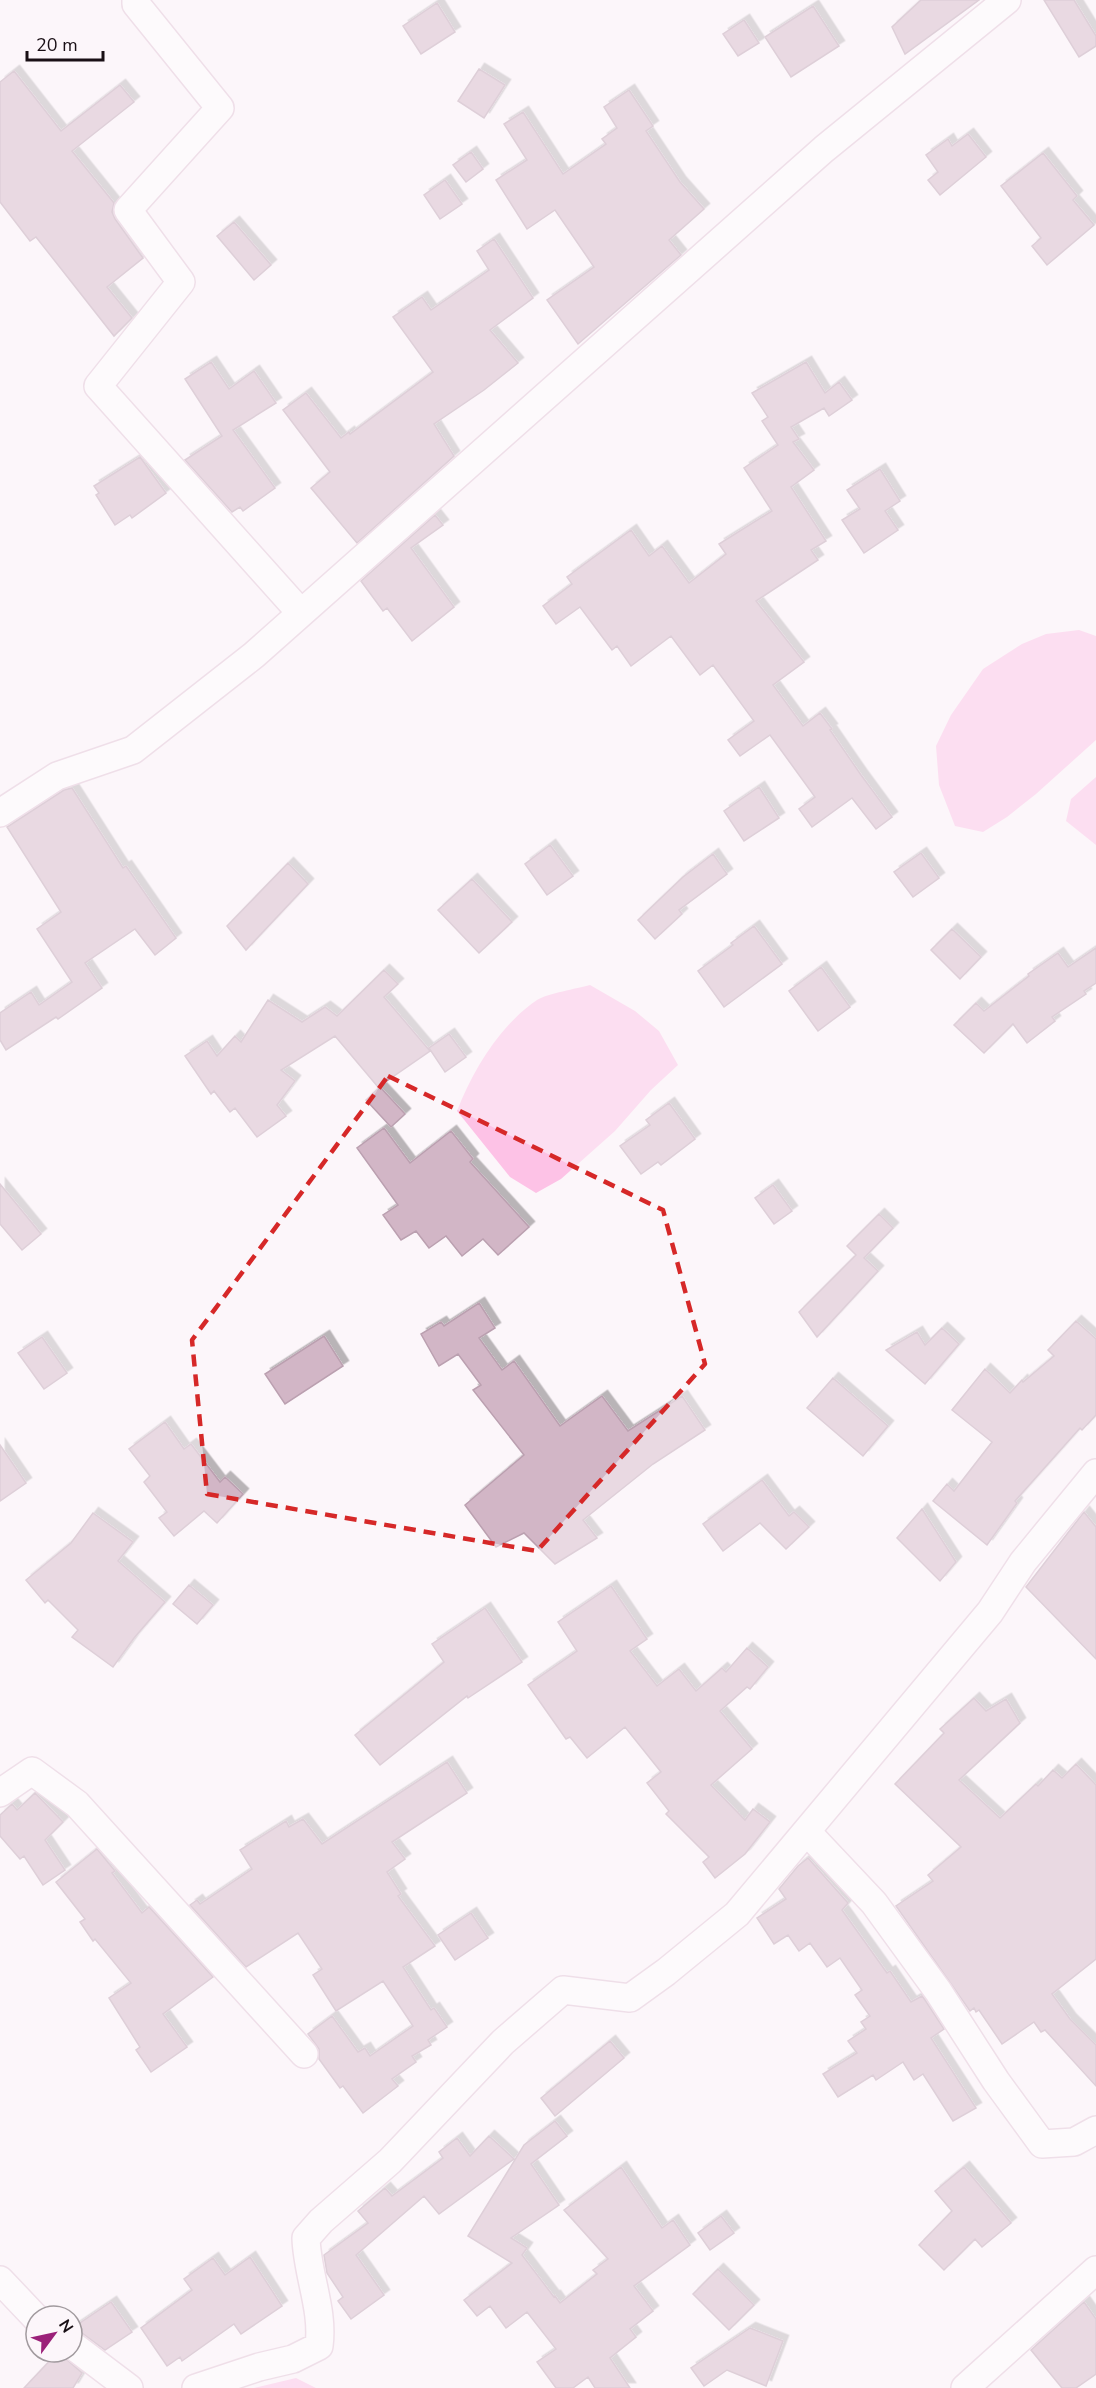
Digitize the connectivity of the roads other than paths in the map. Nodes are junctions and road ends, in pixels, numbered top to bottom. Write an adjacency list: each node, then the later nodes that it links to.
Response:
1 (136, 0): 3 (street)
2 (1006, 0): 3 (street)
3 (301, 613): 4 (street)
4 (0, 813)
5 (1096, 1473): 7 (street)
6 (0, 1793): 8 (street)
7 (808, 1833): 9 (street); 15 (street)
8 (304, 2054)
9 (1096, 2130)
10 (1096, 2270): 16 (street)
11 (0, 2280): 12 (street)
12 (24, 2305)
13 (84, 2354): 14 (street)
14 (129, 2388)
15 (196, 2388)
16 (965, 2388)

